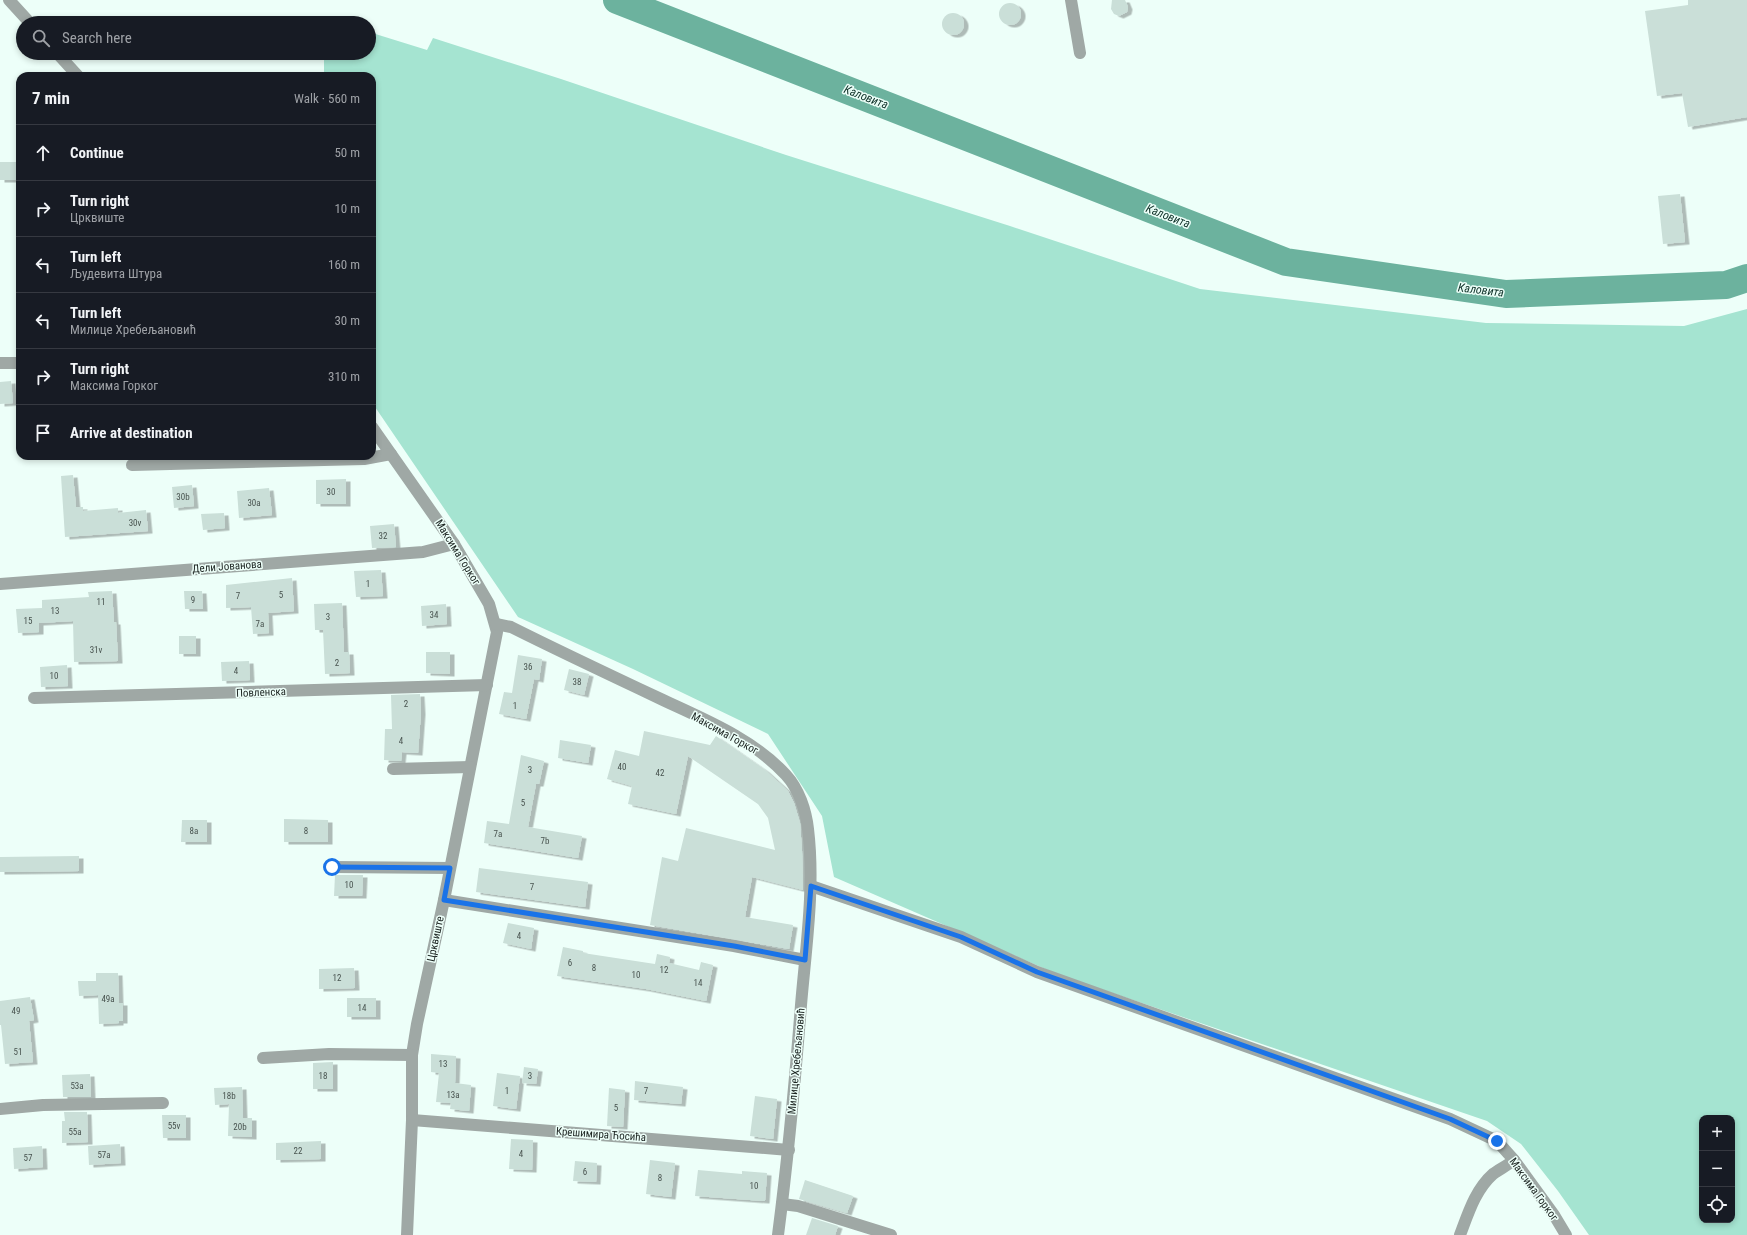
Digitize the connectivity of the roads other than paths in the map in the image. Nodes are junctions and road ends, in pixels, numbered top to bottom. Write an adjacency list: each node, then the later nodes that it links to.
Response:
1 (9, 0): 3 (street)
2 (1071, 0): 4 (street)
3 (24, 16)
4 (1080, 53)
5 (63, 60): 6 (street)
6 (74, 72)
7 (16, 363): 8 (street)
8 (0, 364)
9 (376, 433): 10 (street, Максима Горког)
10 (391, 454): 11 (street); 14 (street, Максима Горког)
11 (376, 457)
12 (325, 460): 13 (street)
13 (132, 465)
14 (454, 544): 15 (street, Дели Јованова); 16 (street, Максима Горког)
15 (0, 584)
16 (496, 624): 17 (street, Црквиште); 23 (street, Максима Горког)
17 (487, 685): 18 (street, Повленска); 19 (street, Црквиште)
18 (34, 698)
19 (470, 767): 20 (street); 22 (street, Црквиште)
20 (393, 769)
21 (332, 867): 22 (street)
22 (450, 868): 24 (street, Црквиште)
23 (811, 886): 25 (street, Милице Хребељановић); 32 (street, Максима Горког)
24 (444, 900): 25 (street); 26 (street, Црквиште)
25 (805, 960): 31 (street, Милице Хребељановић)
26 (412, 1055): 27 (street); 30 (street, Црквиште)
27 (263, 1058)
28 (163, 1103): 29 (street)
29 (0, 1109)
30 (412, 1120): 31 (street, Крешимира Ћосића); 34 (street, Црквиште)
31 (788, 1150): 33 (street, Милице Хребељановић)
32 (1514, 1160): 37 (street); 38 (street, Максима Горког)
33 (782, 1204): 35 (street, Милице Хребељановић); 36 (street)
34 (408, 1235)
35 (778, 1235)
36 (891, 1235)
37 (1460, 1235)
38 (1566, 1235)

